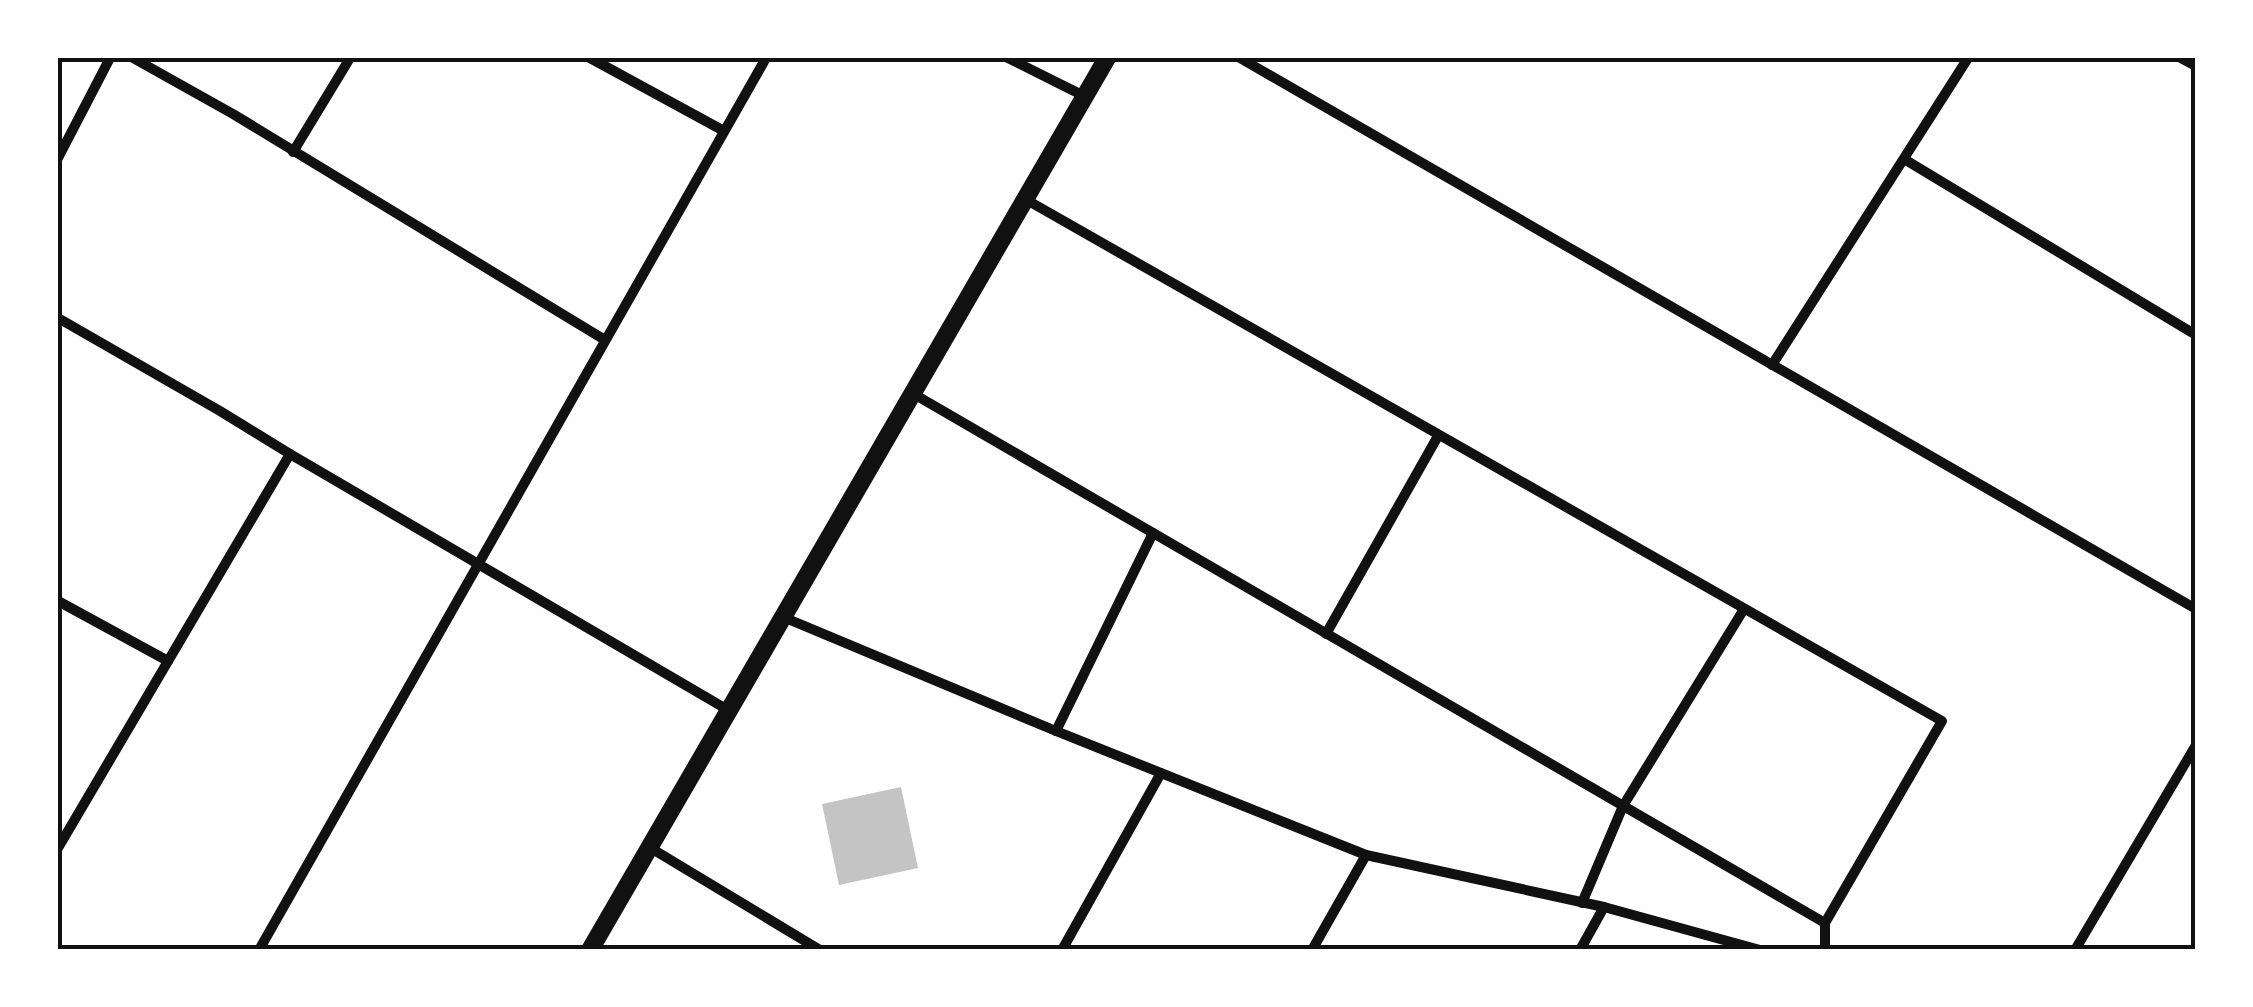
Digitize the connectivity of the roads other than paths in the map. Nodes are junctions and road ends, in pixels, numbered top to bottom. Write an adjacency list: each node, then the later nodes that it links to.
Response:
1 (110, 58): 15 (street)
2 (133, 58): 14 (street)
3 (350, 58): 14 (street)
4 (590, 58): 13 (street)
5 (766, 58): 13 (street)
6 (1008, 58): 12 (street)
7 (1106, 58): 12 (street)
8 (1240, 58): 21 (street)
9 (1968, 58): 16 (street)
10 (2181, 58): 11 (street)
11 (2196, 66)
12 (1084, 96): 17 (street)
13 (724, 131): 20 (street)
14 (293, 152): 20 (street)
15 (58, 158)
16 (1904, 159): 19 (street); 21 (street)
17 (1024, 199): 22 (street); 23 (street)
18 (58, 318): 24 (street)
19 (2196, 335)
20 (605, 340): 26 (street)
21 (1772, 365): 29 (street)
22 (912, 393): 25 (street); 30 (street)
23 (1438, 436): 28 (street); 31 (street)
24 (290, 454): 26 (street); 32 (street)
25 (1154, 533): 31 (street); 34 (street)
26 (478, 564): 33 (street); 44 (street)
27 (58, 600): 32 (street)
28 (1744, 609): 37 (street); 43 (street)
29 (2196, 609)
30 (782, 616): 33 (street); 34 (street)
31 (1326, 634): 37 (street)
32 (168, 661): 39 (street)
33 (728, 710): 38 (street)
34 (1056, 731): 36 (street)
35 (2196, 745): 52 (street)
36 (1161, 772): 40 (street); 47 (street)
37 (1623, 806): 41 (street); 43 (street)
38 (649, 847): 45 (street); 46 (street)
39 (58, 848)
40 (1366, 855): 41 (street); 48 (street)
41 (1582, 902): 42 (street)
42 (1604, 907): 49 (street); 50 (street)
43 (1826, 922): 51 (street)
44 (259, 950)
45 (590, 950)
46 (820, 950)
47 (1062, 950)
48 (1312, 950)
49 (1580, 950)
50 (1760, 950)
51 (1825, 950)
52 (2075, 950)

